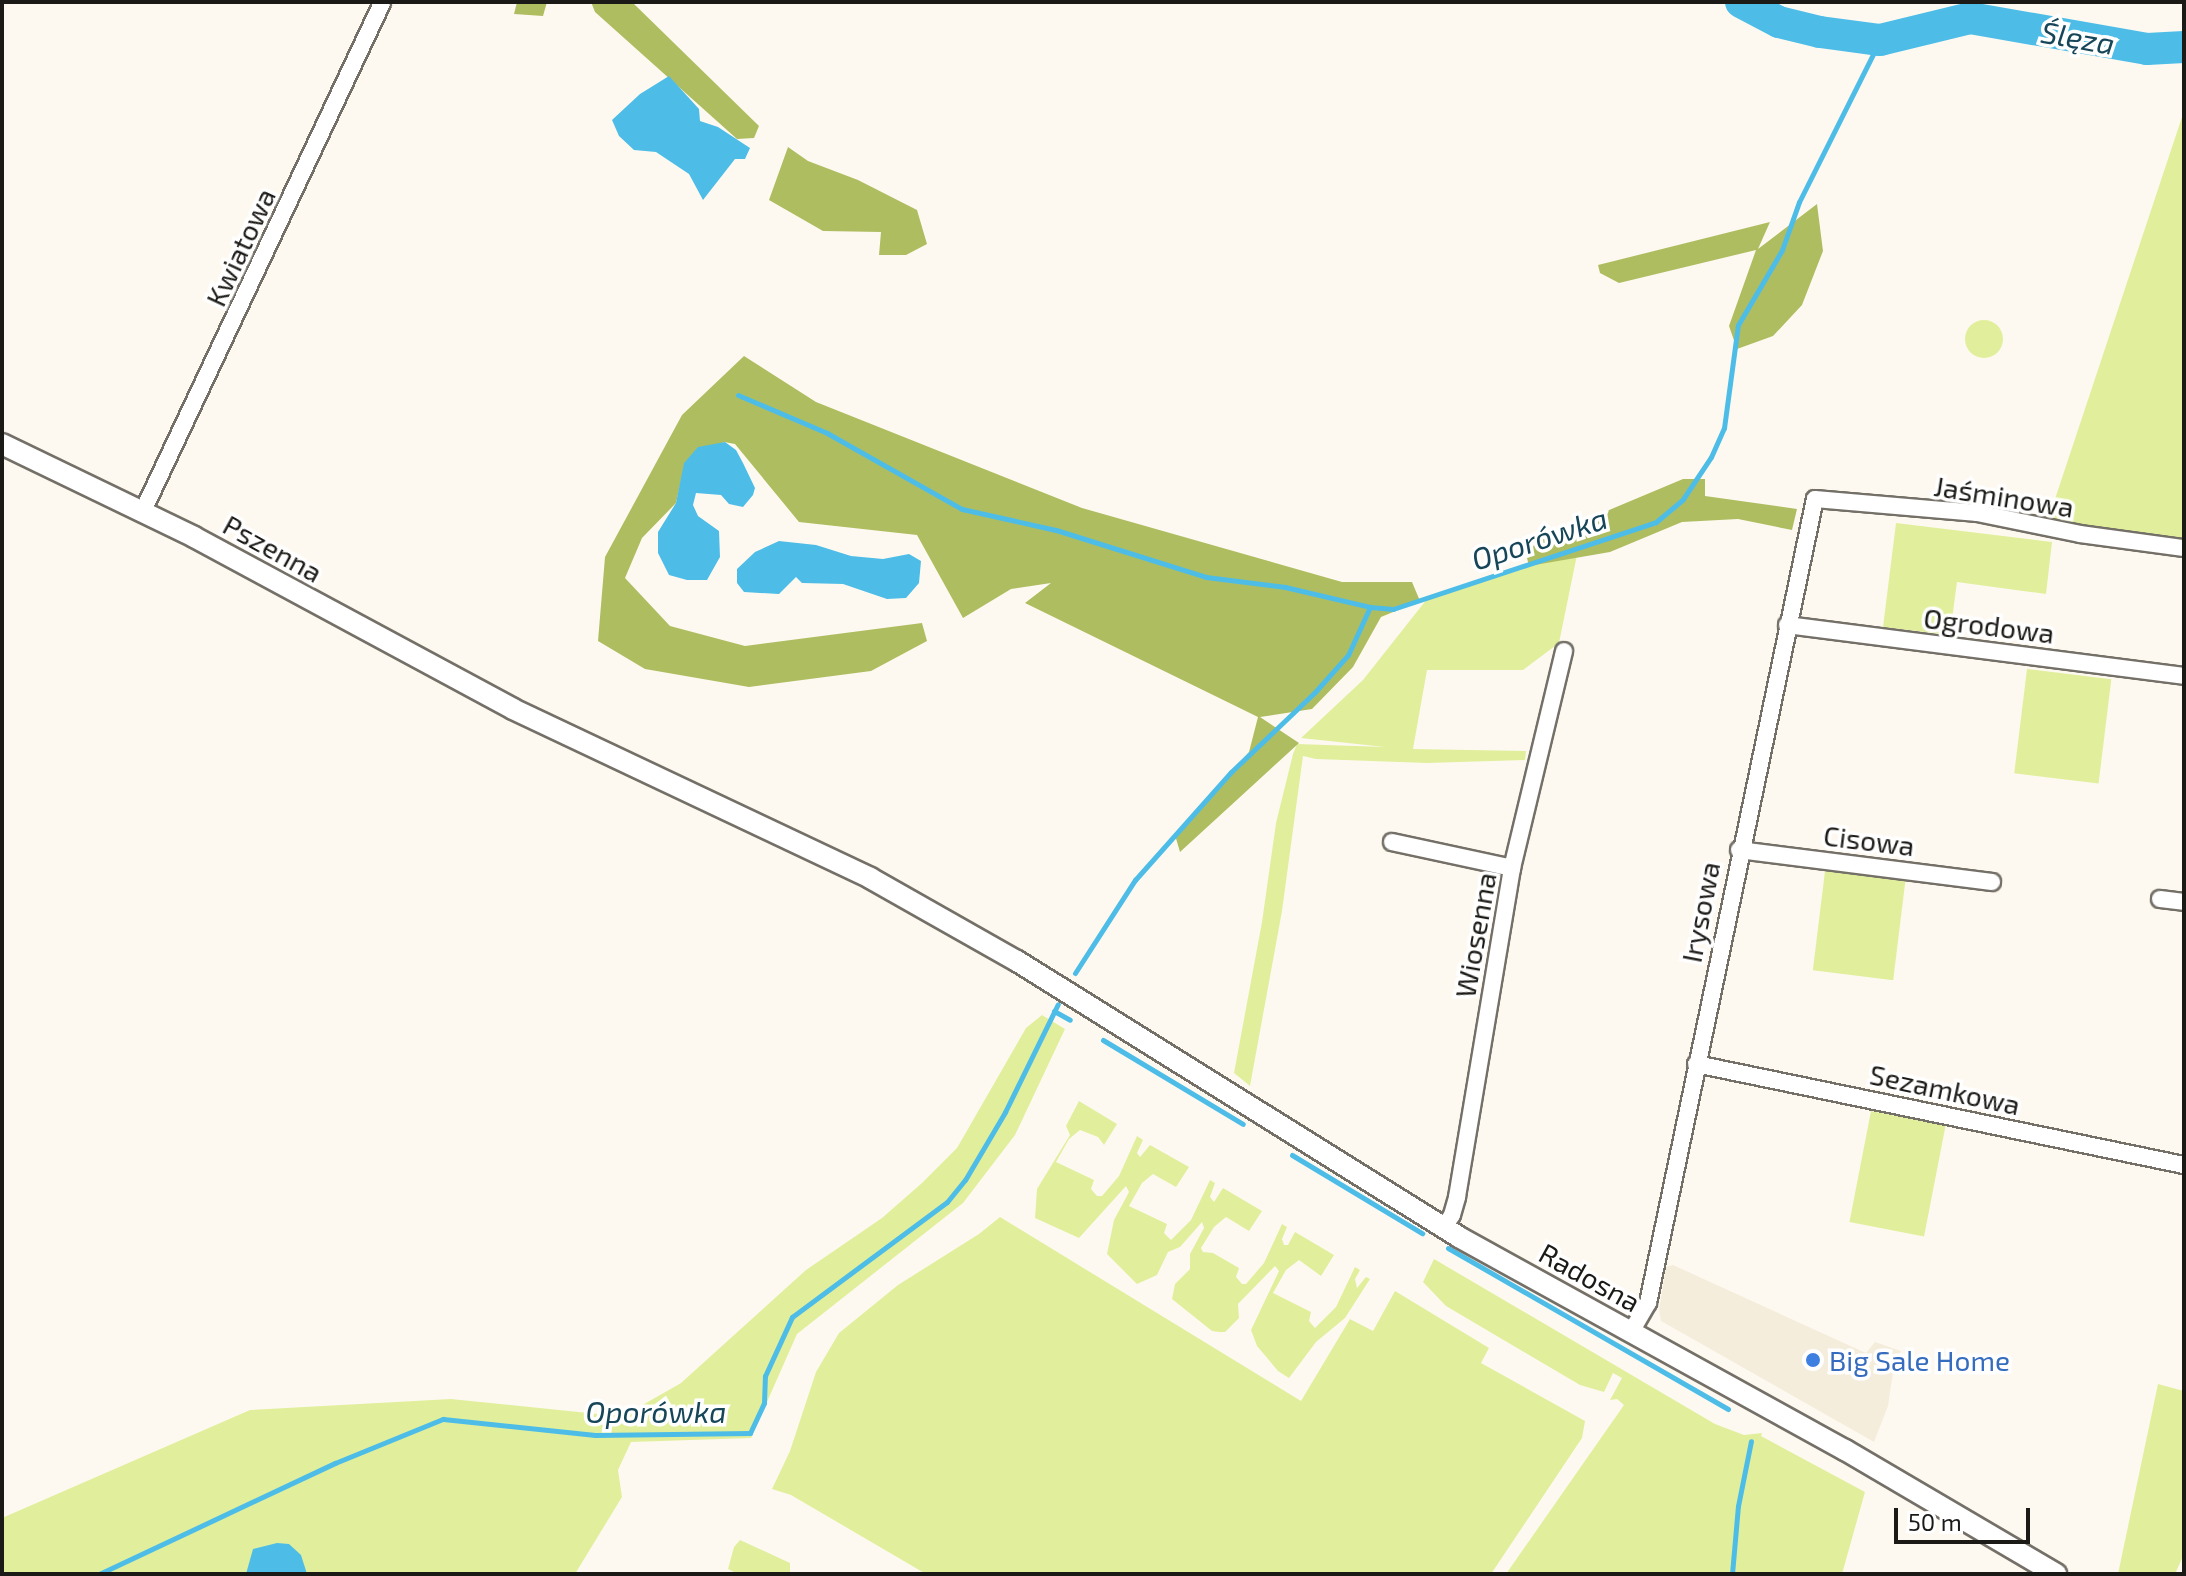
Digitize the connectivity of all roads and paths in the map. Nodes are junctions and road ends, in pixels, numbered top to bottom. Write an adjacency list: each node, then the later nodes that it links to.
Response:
1 (382, 3): 4 (street, Kwiatowa)
2 (2, 444): 4 (street, Pszenna)
3 (1815, 499): 5 (street, Jaśminowa); 6 (street, Irysowa)
4 (143, 511): 15 (street, Pszenna)
5 (2184, 548)
6 (1787, 625): 8 (street, Ogrodowa); 10 (street, Irysowa)
7 (1564, 651): 11 (street, Wiosenna)
8 (2184, 676)
9 (1392, 842): 11 (street)
10 (1739, 850): 12 (street, Cisowa); 16 (street, Irysowa)
11 (1512, 868): 18 (street, Wiosenna)
12 (1992, 882)
13 (2160, 899): 14 (street)
14 (2184, 902)
15 (1104, 1017): 18 (street, Radosna)
16 (1696, 1064): 17 (street, Sezamkowa); 19 (street, Irysowa)
17 (2184, 1165)
18 (1444, 1227): 19 (street, Radosna)
19 (1631, 1332): 20 (street, Radosna)
20 (2056, 1574)

